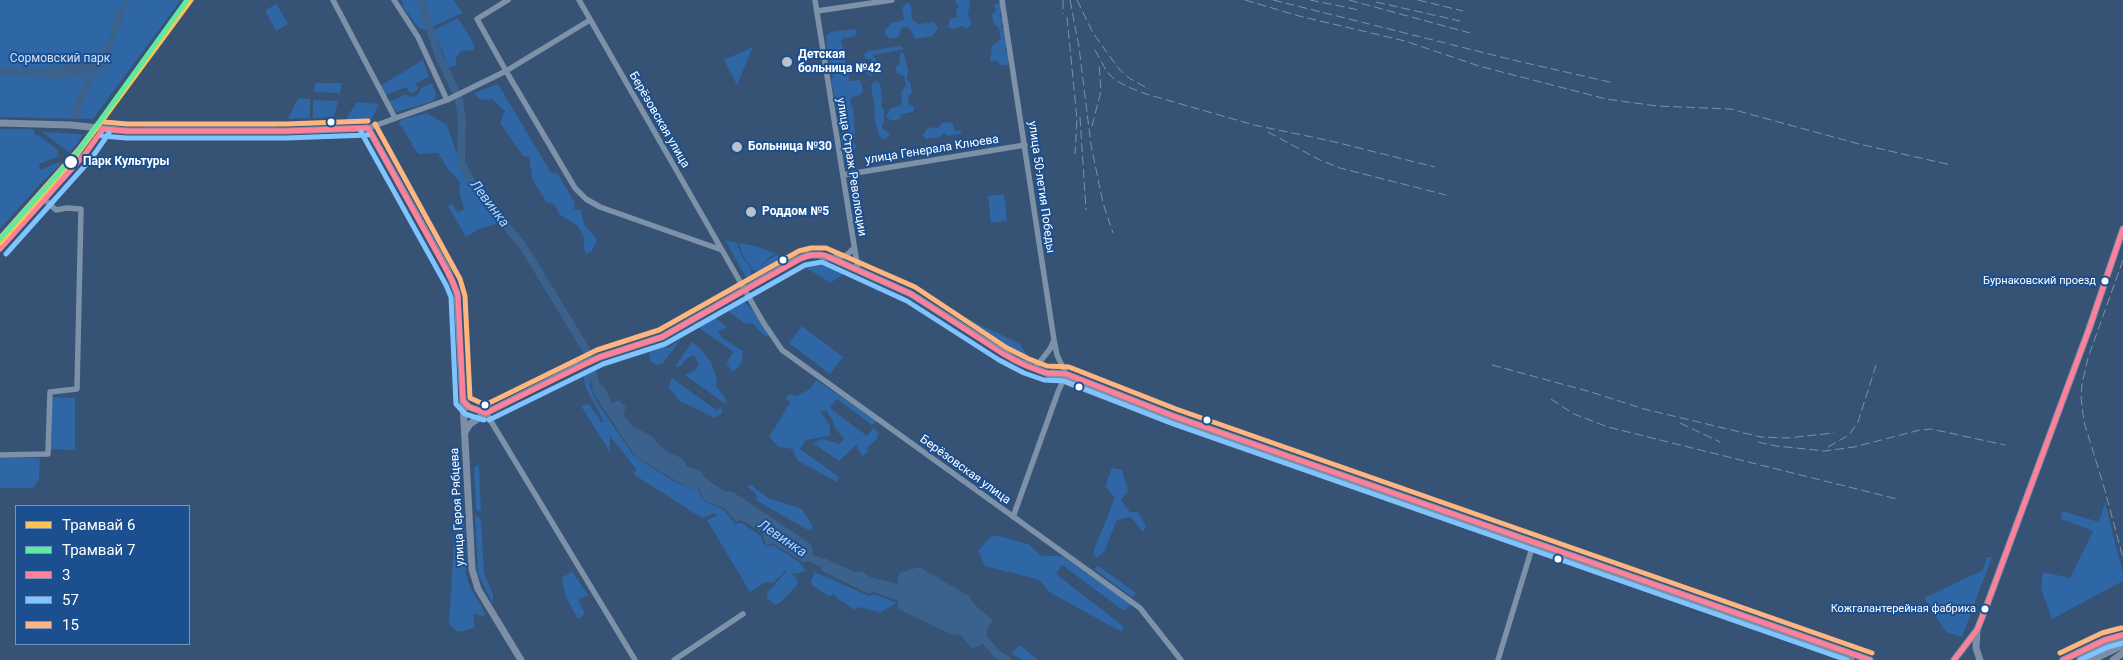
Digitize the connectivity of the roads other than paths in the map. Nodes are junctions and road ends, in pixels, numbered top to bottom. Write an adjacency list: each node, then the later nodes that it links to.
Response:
1 (333, 0): 12 (street)
2 (394, 0): 11 (street)
3 (508, 0): 10 (street)
4 (579, 0): 9 (street, Берёзовская улица)
5 (815, 0): 8 (street, улица Страж Революции)
6 (892, 0): 8 (street)
7 (1002, 0): 16 (street, улица 50-летия Победы)
8 (817, 12): 17 (street, улица Страж Революции)
9 (590, 20): 10 (street); 22 (street, Берёзовская улица)
10 (506, 71): 11 (street); 22 (street)
11 (447, 100): 12 (street)
12 (395, 118): 14 (street)
13 (0, 123): 15 (main road)
14 (368, 128): 15 (main road); 29 (main road, улица Героя Рябцева)
15 (103, 129): 18 (street)
16 (1025, 145): 17 (street, улица Генерала Клюева); 26 (street, улица 50-летия Победы)
17 (843, 175): 20 (street, улица Страж Революции)
18 (45, 200): 21 (street); 32 (street)
19 (2123, 229): 36 (main road)
20 (854, 248): 23 (street, улица Страж Революции); 24 (street, улица Страж Революции)
21 (0, 249)
22 (722, 250): 25 (street, Берёзовская улица)
23 (831, 258): 24 (main road); 25 (main road)
24 (858, 270): 27 (main road)
25 (745, 290): 30 (main road); 33 (street, Берёзовская улица)
26 (1054, 340): 27 (street); 28 (street, улица 50-летия Победы)
27 (1032, 368): 28 (main road)
28 (1064, 377): 33 (street); 34 (main road); 47 (main road)
29 (463, 401): 30 (main road); 31 (main road, улица Героя Рябцева)
30 (486, 413): 31 (main road); 42 (street)
31 (465, 432): 41 (main road, улица Героя Рябцева)
32 (0, 455)
33 (1013, 516): 44 (street, Берёзовская улица)
34 (1532, 548): 45 (street); 46 (main road)
35 (743, 614): 43 (street)
36 (1977, 630): 48 (main road); 49 (main road)
37 (2123, 635): 50 (main road)
38 (2123, 639): 51 (main road)
39 (2123, 645): 52 (main road)
40 (2123, 653): 53 (main road)
41 (521, 660)
42 (635, 660)
43 (674, 660)
44 (1181, 660)
45 (1498, 660)
46 (1851, 660)
47 (1870, 660)
48 (1954, 660)
49 (1980, 660)
50 (2063, 660)
51 (2080, 660)
52 (2092, 660)
53 (2113, 660)

